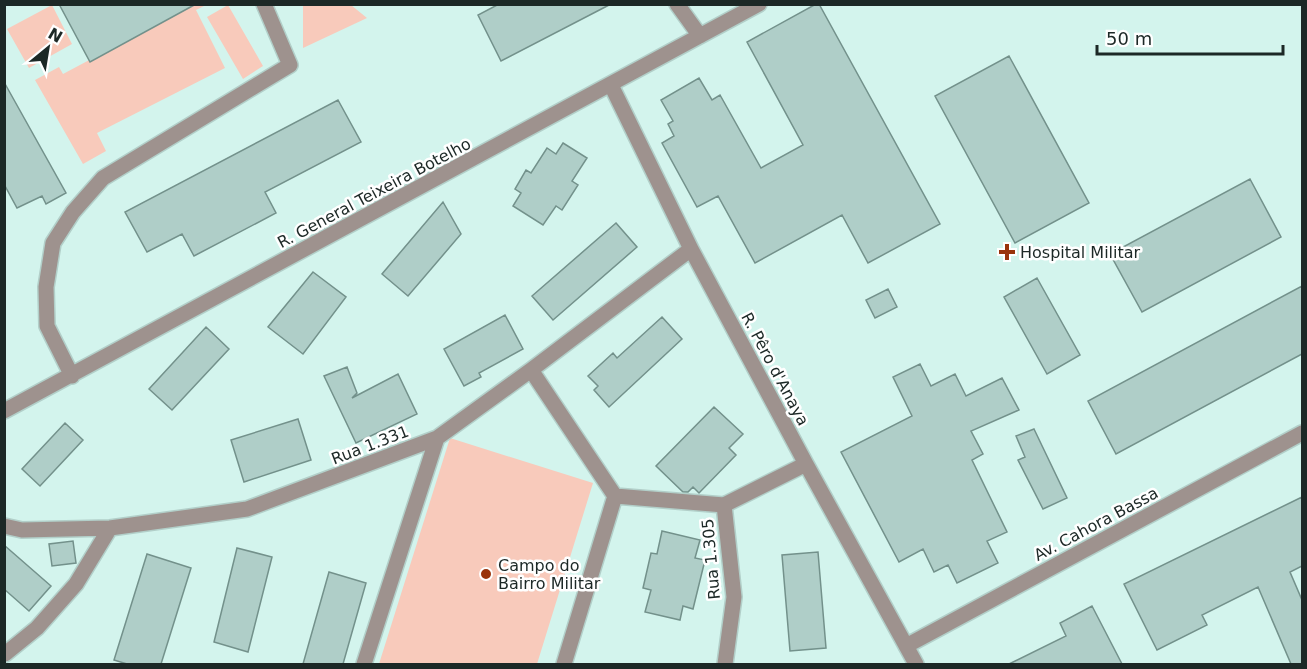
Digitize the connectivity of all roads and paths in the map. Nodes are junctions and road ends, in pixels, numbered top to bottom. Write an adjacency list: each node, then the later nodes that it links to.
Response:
1 (264, 4): 8 (street)
2 (677, 4): 4 (street)
3 (759, 4): 4 (street, R. General Teixeira Botelho)
4 (700, 36): 5 (street, R. General Teixeira Botelho)
5 (611, 85): 6 (street, R. Pêro d'Anaya); 8 (street, R. General Teixeira Botelho)
6 (691, 249): 7 (street, Rua 1.331); 12 (street, R. Pêro d'Anaya)
7 (531, 370): 11 (street, Rua 1.331); 13 (street)
8 (72, 376): 9 (street, R. General Teixeira Botelho)
9 (4, 411)
10 (1302, 433): 17 (street, Av. Cahora Bassa)
11 (437, 438): 16 (street, Rua 1.331); 19 (street)
12 (806, 464): 14 (street, Rua 1.305); 17 (street, R. Pêro d'Anaya)
13 (615, 496): 14 (street); 20 (street)
14 (724, 506): 21 (street, Rua 1.305)
15 (4, 526): 16 (street, Rua 1.331)
16 (110, 528): 18 (street)
17 (906, 646): 22 (street, R. Pêro d'Anaya)
18 (8, 657)
19 (364, 664)
20 (564, 664)
21 (725, 664)
22 (916, 664)

